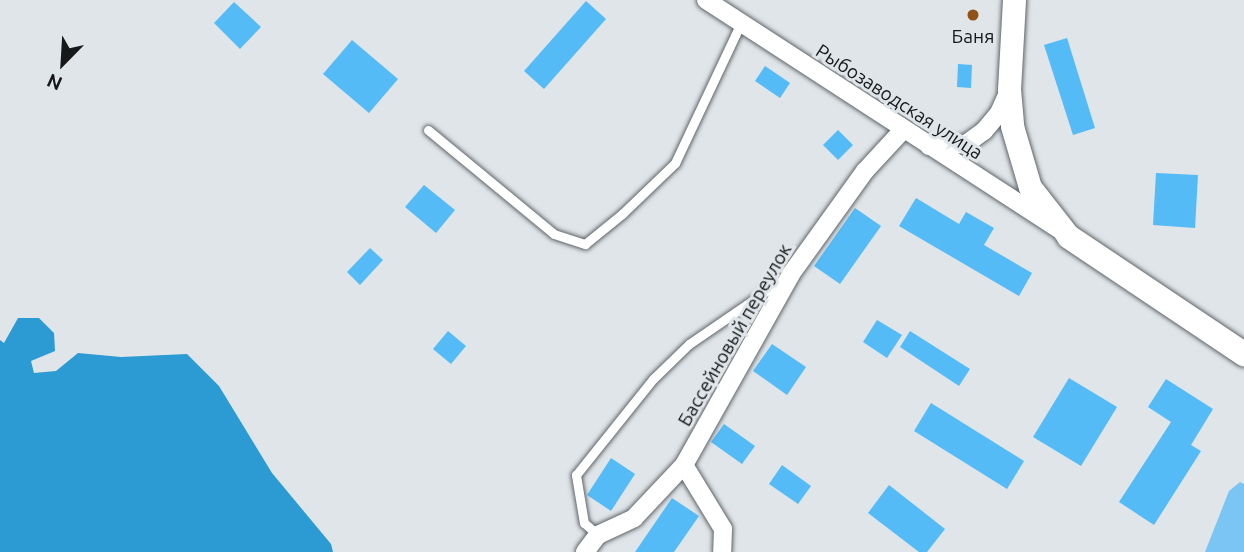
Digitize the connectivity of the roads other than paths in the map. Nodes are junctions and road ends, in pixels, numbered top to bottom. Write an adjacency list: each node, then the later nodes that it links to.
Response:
1 (706, 0): 3 (street, Рыбозаводская улица)
2 (1014, 0): 4 (street)
3 (741, 23): 5 (lane); 6 (street, Рыбозаводская улица)
4 (1009, 89): 7 (street); 8 (street)
5 (428, 130)
6 (903, 130): 7 (street, Рыбозаводская улица); 9 (street, Бассейновый переулок)
7 (928, 146): 8 (street, Рыбозаводская улица)
8 (1069, 237): 10 (main road)
9 (791, 274): 11 (street, Бассейновый переулок); 12 (lane)
10 (1244, 354)
11 (684, 465): 12 (street, Бассейновый переулок); 14 (street)
12 (598, 535): 13 (street, Бассейновый переулок)
13 (585, 552)
14 (722, 552)

